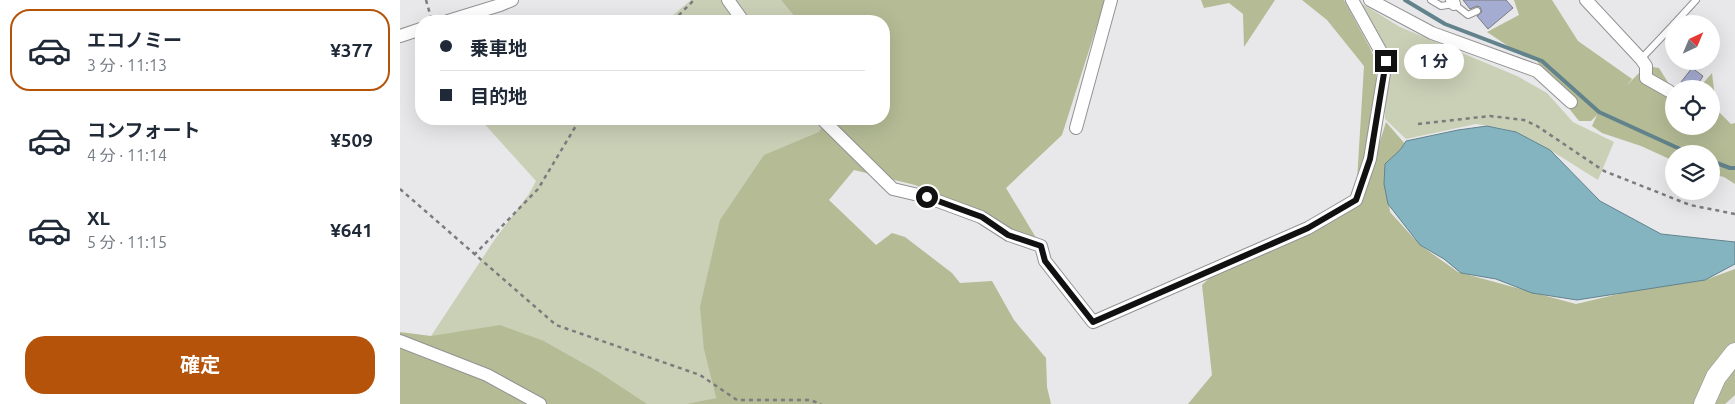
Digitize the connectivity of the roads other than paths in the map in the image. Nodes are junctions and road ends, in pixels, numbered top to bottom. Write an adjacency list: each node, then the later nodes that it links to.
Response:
1 (728, 0): 12 (street)
2 (1112, 0): 21 (street)
3 (1352, 0): 20 (street)
4 (1370, 0): 19 (street)
5 (1431, 0): 9 (lane)
6 (1586, 0): 17 (street)
7 (1696, 0): 13 (lane)
8 (503, 2): 11 (street)
9 (1453, 2): 10 (lane)
10 (1477, 11)
11 (465, 15)
12 (739, 15)
13 (1682, 15)
14 (415, 31): 16 (street)
15 (1665, 34): 17 (lane)
16 (400, 36)
17 (1641, 59): 18 (street)
18 (1665, 89)
19 (1571, 102)
20 (828, 125)
21 (1076, 128)
22 (400, 341): 24 (street)
23 (1735, 352): 25 (main road)
24 (540, 404)
25 (1704, 404)

